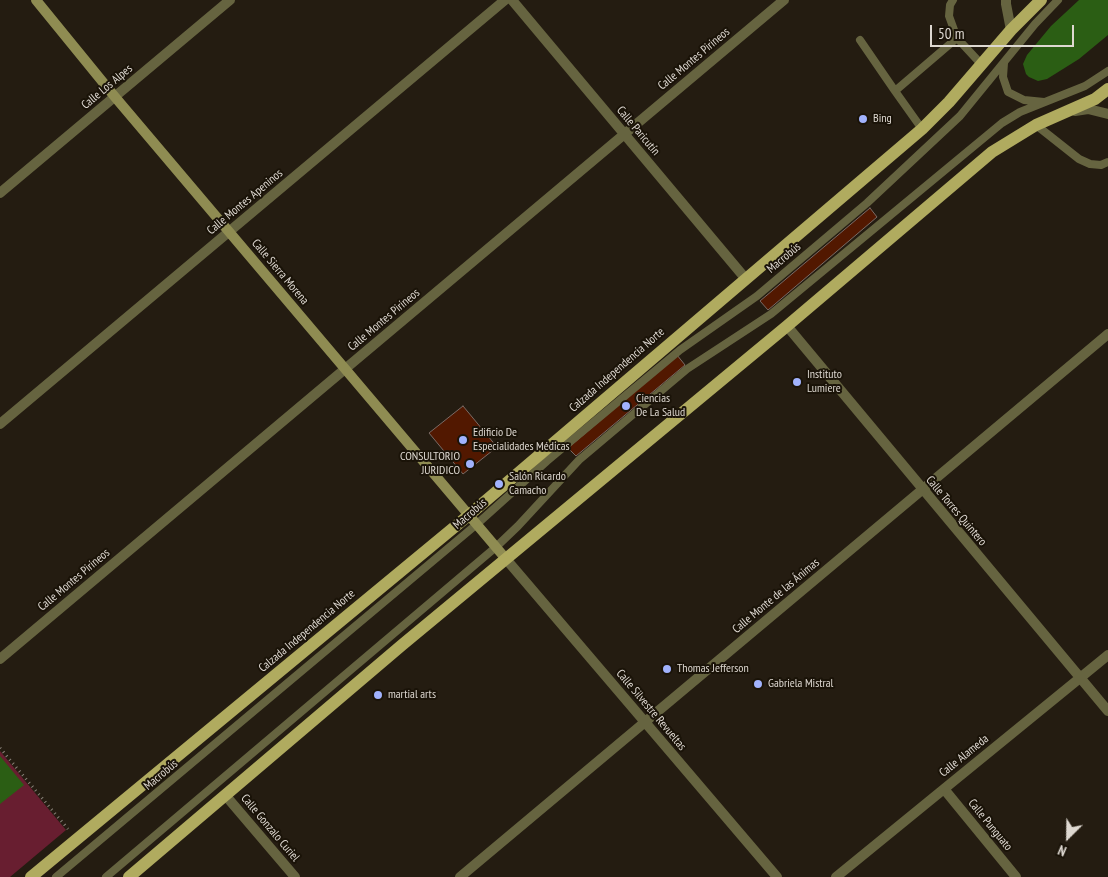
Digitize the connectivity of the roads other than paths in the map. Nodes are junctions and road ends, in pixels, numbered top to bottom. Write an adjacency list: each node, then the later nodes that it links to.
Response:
1 (36, 0): 18 (street, Calle Sierra Morena)
2 (230, 0): 18 (street, Calle Los Alpes)
3 (505, 0): 27 (street, Calle Montes Apeninos)
4 (512, 0): 24 (street, Calle Paricutín)
5 (784, 0): 24 (street, Calle Montes Pirineos)
6 (953, 0): 11 (lane)
7 (1006, 0): 10 (street)
8 (1041, 0): 10 (main road, Calzada Independencia Norte)
9 (1058, 0): 13 (lane, Macrobús)
10 (1012, 30): 14 (main road, Calzada Independencia Norte)
11 (956, 38): 14 (lane); 17 (lane)
12 (860, 40): 17 (lane)
13 (1004, 63): 19 (lane); 34 (lane, Macrobús)
14 (982, 65): 23 (main road, Calzada Independencia Norte)
15 (1108, 71): 19 (lane)
16 (1108, 89): 20 (main road)
17 (895, 91): 23 (lane)
18 (115, 97): 26 (street, Calle Los Alpes); 27 (street, Calle Sierra Morena)
19 (1045, 103): 35 (lane)
20 (1059, 114): 21 (street); 22 (main road)
21 (1108, 114)
22 (1036, 125): 25 (lane); 29 (main road)
23 (922, 129): 28 (main road, Calzada Independencia Norte)
24 (624, 134): 28 (street, Calle Paricutín); 31 (street, Calle Montes Pirineos)
25 (1108, 162)
26 (0, 193)
27 (229, 232): 31 (street, Calle Sierra Morena); 32 (street, Calle Montes Apeninos)
28 (745, 278): 34 (main road, Calzada Independencia Norte)
29 (786, 326): 33 (street, Calle Torres Quintero); 36 (main road)
30 (1108, 334): 33 (street, Calle Monte de las Ánimas)
31 (345, 369): 34 (street, Calle Sierra Morena); 38 (street, Calle Montes Pirineos)
32 (0, 424)
33 (922, 490): 39 (street, Calle Torres Quintero); 41 (street, Calle Monte de las Ánimas)
34 (473, 519): 35 (street, Calle Sierra Morena); 44 (main road, Calzada Independencia Norte); 45 (lane, Macrobús)
35 (496, 547): 36 (street, Calle Sierra Morena); 46 (lane)
36 (506, 559): 41 (street, Calle Silvestre Revueltas); 43 (main road)
37 (1108, 655): 39 (street, Calle Alameda)
38 (0, 659)
39 (1080, 678): 40 (street, Calle Torres Quintero); 42 (street, Calle Alameda)
40 (1108, 711)
41 (645, 722): 49 (street, Calle Monte de las Ánimas); 50 (street, Calle Silvestre Revueltas)
42 (944, 789): 51 (street, Calle Alameda); 52 (street, Calle Punguato)
43 (226, 796): 47 (main road); 48 (street, Calle Gonzalo Curiel)
44 (31, 877)
45 (56, 877)
46 (106, 877)
47 (129, 877)
48 (295, 877)
49 (460, 877)
50 (776, 877)
51 (836, 877)
52 (1016, 877)

